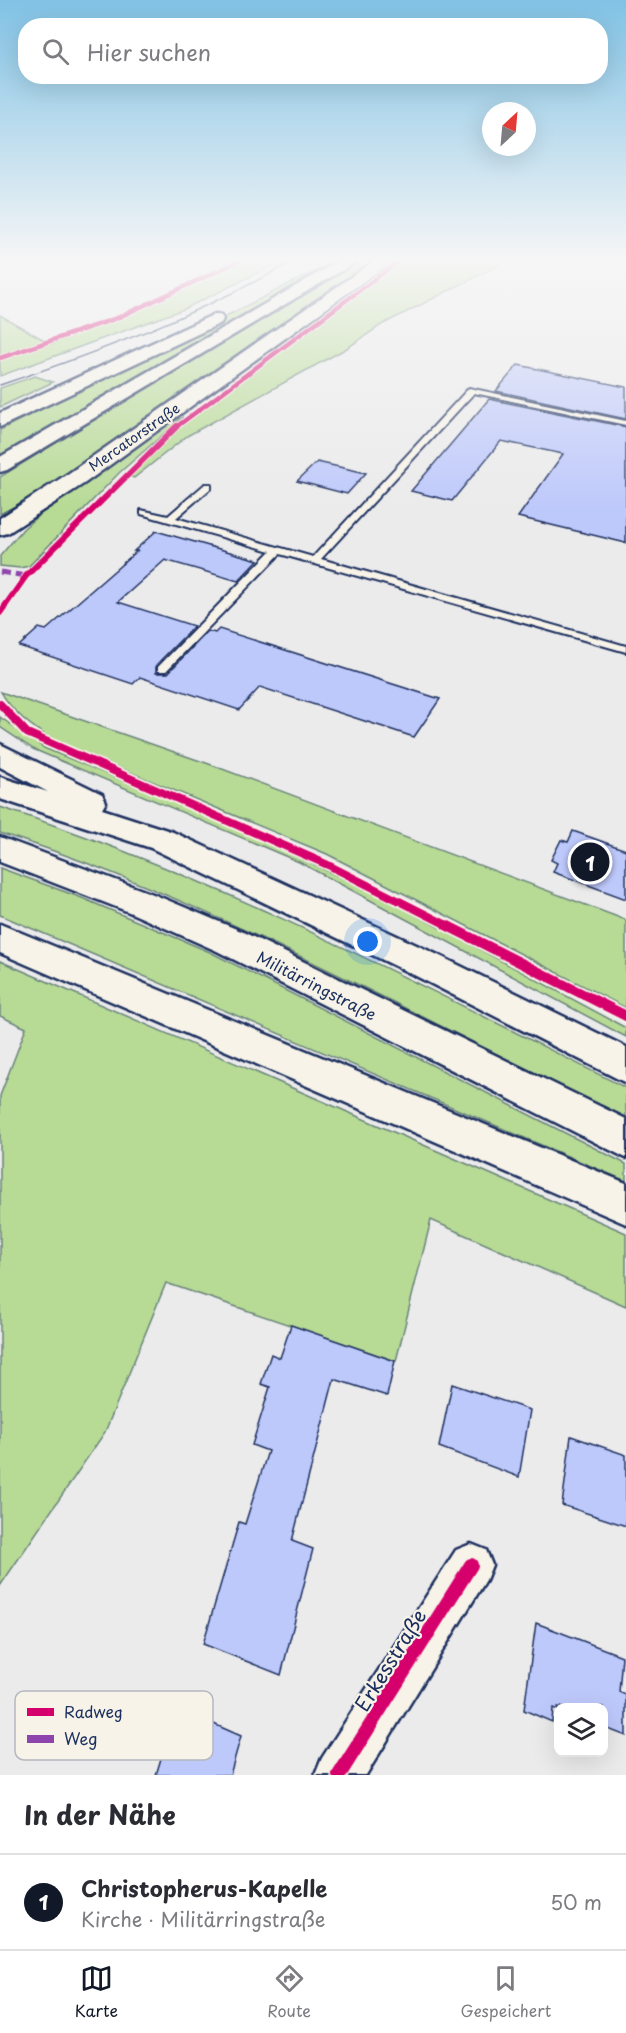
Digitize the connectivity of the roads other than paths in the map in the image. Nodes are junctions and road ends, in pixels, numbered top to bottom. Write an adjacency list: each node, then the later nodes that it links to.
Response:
1 (163, 344): 4 (main road)
2 (209, 344): 6 (main road)
3 (267, 344): 10 (main road, Mercatorstraße)
4 (0, 422)
5 (626, 423): 12 (lane)
6 (0, 466)
7 (208, 486): 9 (lane)
8 (144, 512): 9 (lane)
9 (169, 520): 11 (lane)
10 (0, 528)
11 (278, 550): 12 (lane); 14 (lane)
12 (315, 560): 13 (lane)
13 (626, 649)
14 (162, 669)
15 (0, 754): 17 (main road)
16 (0, 788): 17 (main road)
17 (162, 840): 20 (main road)
18 (0, 849): 21 (main road, Militärringstraße)
19 (0, 938): 22 (main road)
20 (626, 1066)
21 (626, 1139)
22 (626, 1204)
23 (471, 1565): 24 (street, Erkesstraße)
24 (339, 1775)

